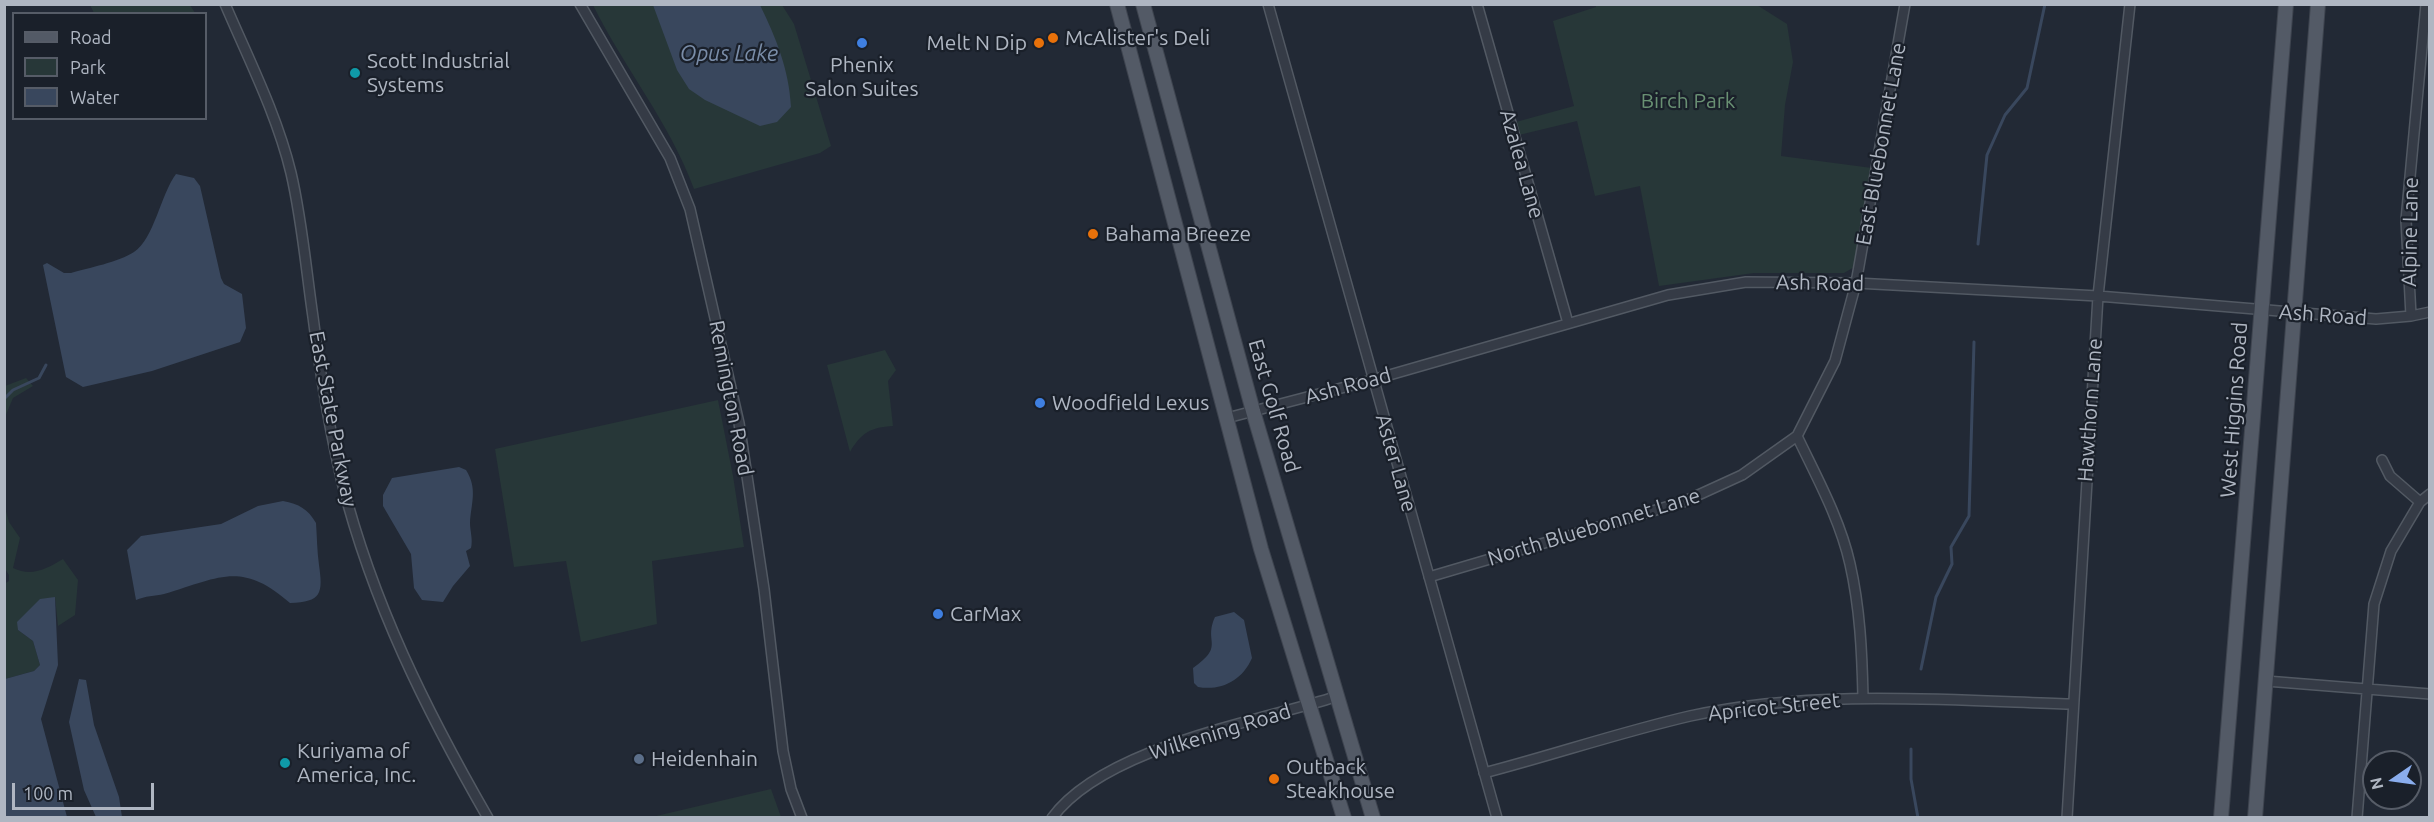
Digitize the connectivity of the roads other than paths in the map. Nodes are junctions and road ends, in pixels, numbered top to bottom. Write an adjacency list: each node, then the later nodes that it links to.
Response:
1 (225, 4): 35 (street, East State Parkway)
2 (580, 4): 36 (street, Remington Road)
3 (1117, 4): 21 (main road)
4 (1143, 4): 20 (main road, East Golf Road)
5 (1268, 4): 19 (street, Aster Lane)
6 (1477, 4): 18 (street, Azalea Lane)
7 (1905, 4): 12 (street, East Bluebonnet Lane)
8 (2130, 4): 13 (street, Hawthorn Lane)
9 (2286, 4): 14 (main road, West Higgins Road)
10 (2318, 4): 16 (main road)
11 (2426, 4): 17 (street, Alpine Lane)
12 (1856, 284): 13 (street, Ash Road); 18 (street, Ash Road); 22 (street, North Bluebonnet Lane)
13 (2098, 296): 14 (street, Ash Road); 33 (street, Hawthorn Lane)
14 (2262, 310): 16 (street, Ash Road); 42 (main road, West Higgins Road)
15 (2430, 312): 17 (street, Ash Road)
16 (2294, 313): 17 (street, Ash Road); 27 (main road)
17 (2412, 316)
18 (1568, 323): 19 (street, Ash Road)
19 (1372, 380): 20 (street, Ash Road); 26 (street, Aster Lane)
20 (1253, 411): 21 (street, Ash Road); 30 (main road, East Golf Road)
21 (1227, 418): 32 (main road)
22 (1797, 436): 26 (street, North Bluebonnet Lane); 31 (street)
23 (2382, 460): 25 (street)
24 (2430, 494): 25 (street)
25 (2420, 502): 28 (street)
26 (1428, 577): 34 (street, Aster Lane)
27 (2266, 681): 28 (street); 43 (main road)
28 (2367, 689): 29 (street); 44 (street)
29 (2430, 694)
30 (1335, 697): 32 (street, Wilkening Road); 39 (main road, East Golf Road)
31 (1863, 697): 33 (street, Apricot Street); 34 (street, Apricot Street)
32 (1310, 705): 37 (street, Wilkening Road); 38 (main road)
33 (2071, 705): 41 (street, Hawthorn Lane)
34 (1484, 773): 40 (street, Aster Lane)
35 (488, 818)
36 (802, 818)
37 (1052, 818)
38 (1344, 818)
39 (1373, 818)
40 (1497, 818)
41 (2067, 818)
42 (2221, 818)
43 (2255, 818)
44 (2357, 818)

